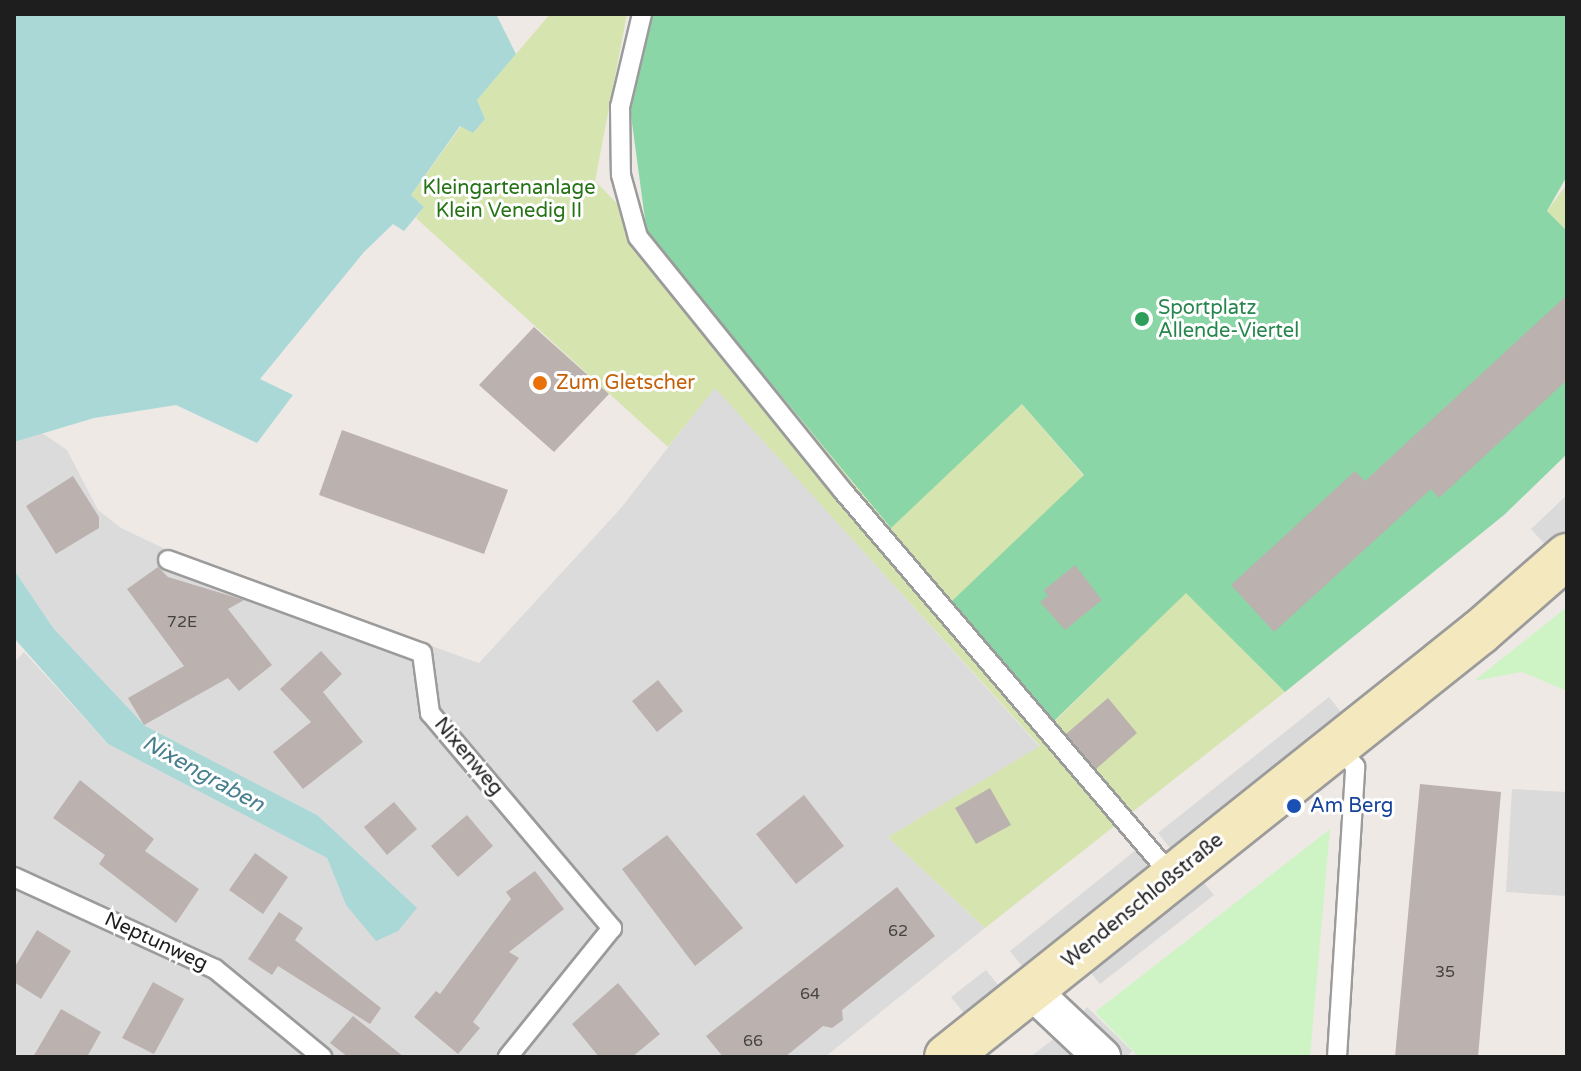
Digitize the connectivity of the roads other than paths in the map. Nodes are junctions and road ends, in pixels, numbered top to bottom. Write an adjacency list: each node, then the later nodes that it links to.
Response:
1 (642, 14): 5 (lane)
2 (1567, 556): 4 (street, Wendenschloßstraße)
3 (168, 560): 9 (lane, Nixenweg)
4 (1339, 745): 5 (street, Wendenschloßstraße); 12 (lane)
5 (1172, 876): 7 (street, Wendenschloßstraße)
6 (14, 877): 8 (lane, Neptunweg)
7 (1031, 990): 10 (street, Wendenschloßstraße); 11 (street)
8 (322, 1057)
9 (508, 1057)
10 (947, 1057)
11 (1102, 1057)
12 (1337, 1057)

